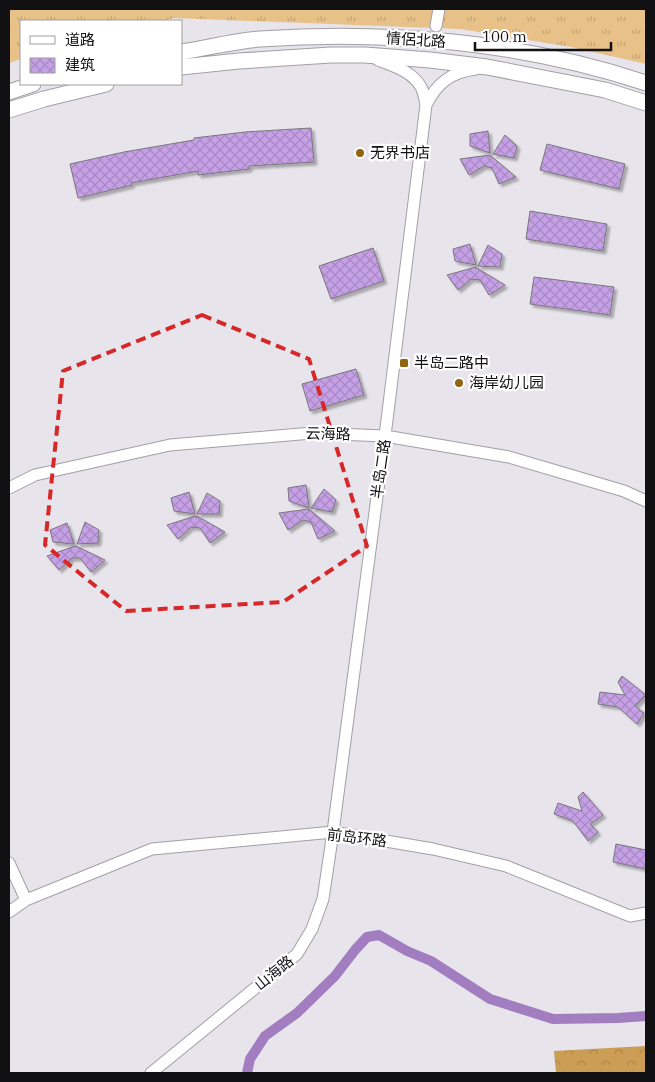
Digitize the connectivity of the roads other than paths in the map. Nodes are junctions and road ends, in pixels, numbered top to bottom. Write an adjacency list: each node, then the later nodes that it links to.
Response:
1 (439, 9): 2 (street)
2 (436, 26)
3 (182, 52): 7 (main road, 情侶北路)
4 (366, 55): 5 (main road, 情侶北路); 6 (main road, 情侶北路); 12 (street)
5 (182, 66)
6 (487, 68): 11 (main road, 情侶北路); 12 (street)
7 (646, 83)
8 (30, 85): 10 (main road)
9 (102, 85): 13 (main road)
10 (9, 92)
11 (646, 103)
12 (426, 105): 14 (street, 半岛二路)
13 (9, 110)
14 (385, 436): 15 (street, 云海路); 16 (street, 云海路); 17 (street, 半岛二路)
15 (9, 488)
16 (646, 501)
17 (333, 832): 19 (street, 前岛环路); 21 (street, 前岛环路); 22 (street, 山海路)
18 (9, 863): 19 (street)
19 (26, 900): 20 (street, 前岛环路)
20 (9, 912)
21 (646, 913)
22 (151, 1073)

